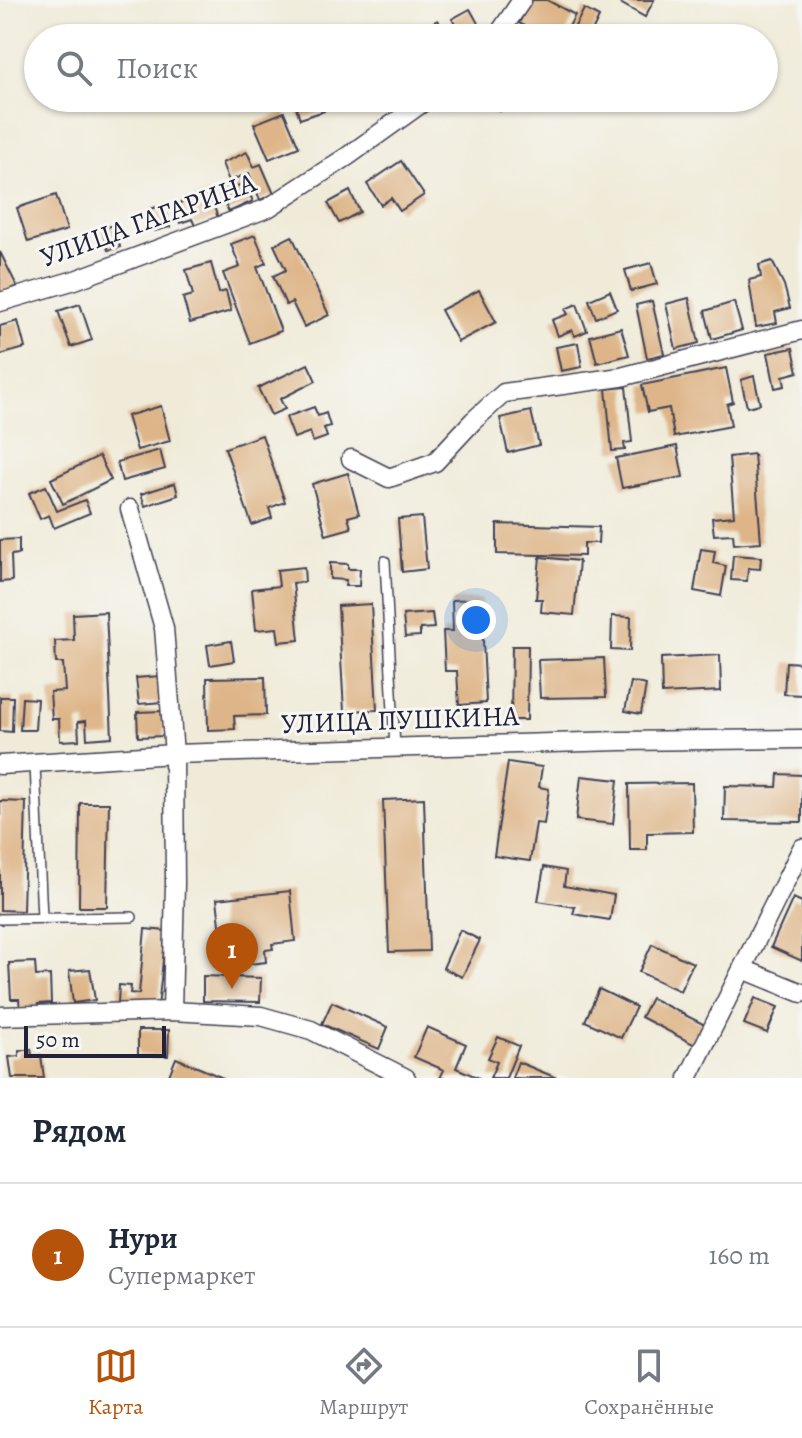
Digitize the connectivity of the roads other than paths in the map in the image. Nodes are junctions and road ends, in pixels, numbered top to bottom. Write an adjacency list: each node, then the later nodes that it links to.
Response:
1 (522, 0): 2 (street)
2 (506, 24)
3 (409, 112): 4 (street, УЛИЦА ГАГАРИНА)
4 (0, 302)
5 (802, 330): 6 (street)
6 (351, 459)
7 (130, 509): 11 (street)
8 (385, 561): 10 (lane)
9 (802, 739): 10 (street, УЛИЦА ПУШКИНА)
10 (395, 748): 11 (street, УЛИЦА ПУШКИНА)
11 (174, 754): 13 (street, УЛИЦА ПУШКИНА); 20 (street)
12 (0, 765): 13 (street, УЛИЦА ПУШКИНА)
13 (35, 765): 16 (lane)
14 (802, 848): 18 (street)
15 (132, 917): 16 (lane)
16 (42, 918): 17 (lane)
17 (0, 919)
18 (743, 969): 19 (street); 24 (street)
19 (802, 993)
20 (172, 1011): 21 (street); 22 (street)
21 (0, 1016)
22 (376, 1072): 23 (street)
23 (406, 1078)
24 (688, 1078)

